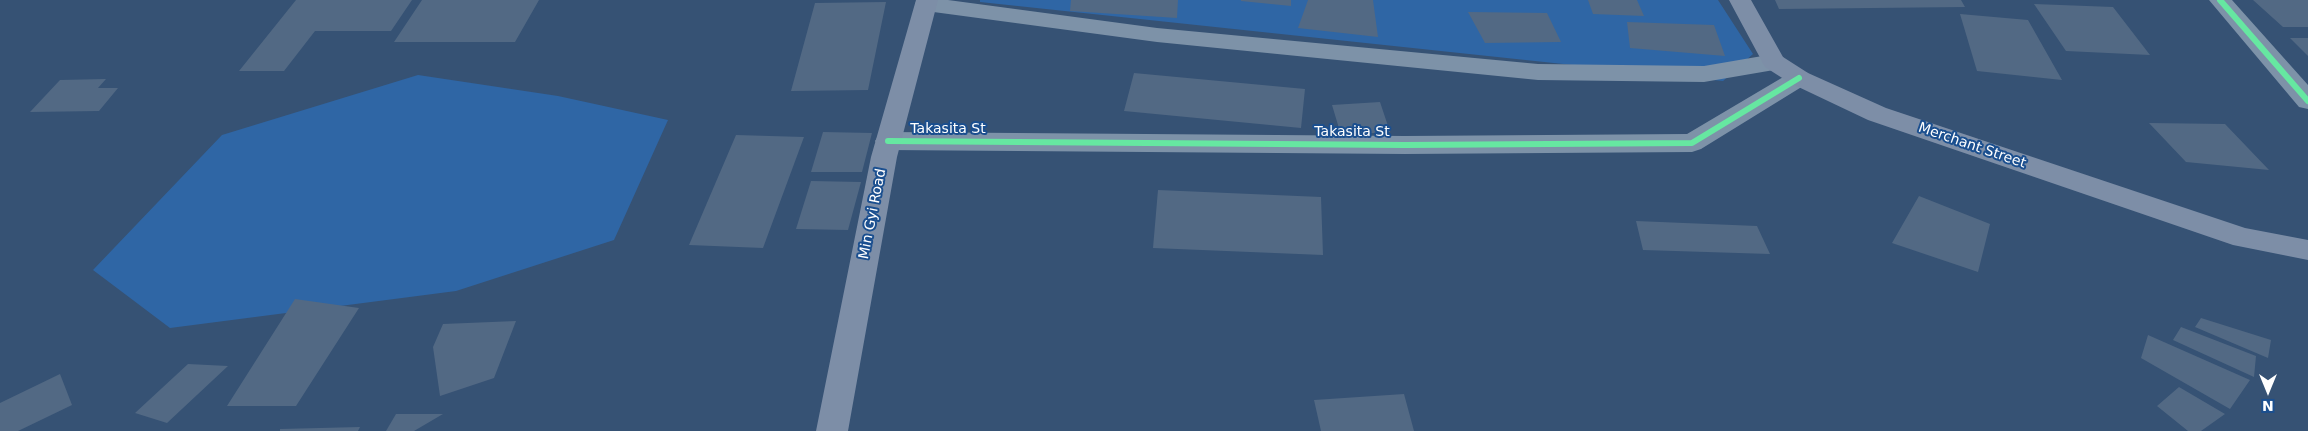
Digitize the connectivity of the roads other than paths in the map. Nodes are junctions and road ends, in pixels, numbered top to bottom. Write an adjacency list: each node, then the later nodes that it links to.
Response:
1 (1740, 0): 4 (main road, Merchant Street)
2 (2220, 0): 6 (street)
3 (927, 2): 4 (street); 7 (main road, Min Gyi Road)
4 (1774, 62): 5 (main road, Merchant Street)
5 (1799, 78): 7 (street, Takasita St); 8 (main road, Merchant Street)
6 (2308, 101)
7 (888, 141): 9 (main road, Min Gyi Road)
8 (2308, 250)
9 (832, 431)

